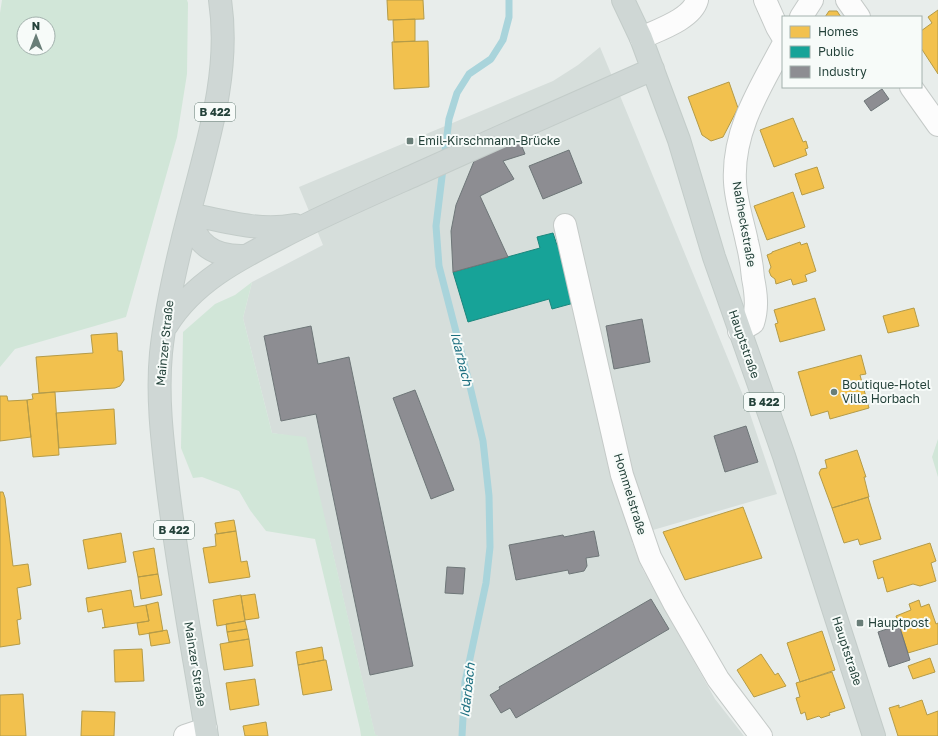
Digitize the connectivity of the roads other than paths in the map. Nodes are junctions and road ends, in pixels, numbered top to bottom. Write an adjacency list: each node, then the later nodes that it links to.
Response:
1 (220, 0): 15 (main road, Mainzer Straße / B 422)
2 (623, 0): 10 (main road, Hauptstraße / B 422)
3 (697, 0): 10 (street)
4 (765, 0): 9 (street)
5 (812, 0): 7 (street)
6 (847, 0): 8 (street)
7 (802, 16)
8 (858, 16)
9 (782, 34)
10 (641, 38): 12 (main road, Hauptstraße / B 422)
11 (782, 48): 20 (street, Naßheckstraße)
12 (653, 69): 16 (main road); 20 (main road, Hauptstraße / B 422)
13 (912, 88): 14 (street)
14 (938, 125)
15 (189, 214): 16 (main road); 18 (main road); 19 (main road, Mainzer Straße / B 422)
16 (313, 220): 18 (main road)
17 (565, 225): 23 (street, Hommelstraße)
18 (244, 256): 19 (main road)
19 (165, 328): 21 (main road, Mainzer Straße / B 422)
20 (739, 331): 24 (main road, Hauptstraße / B 422)
21 (207, 733): 22 (street)
22 (185, 736)
23 (760, 736)
24 (874, 736)

